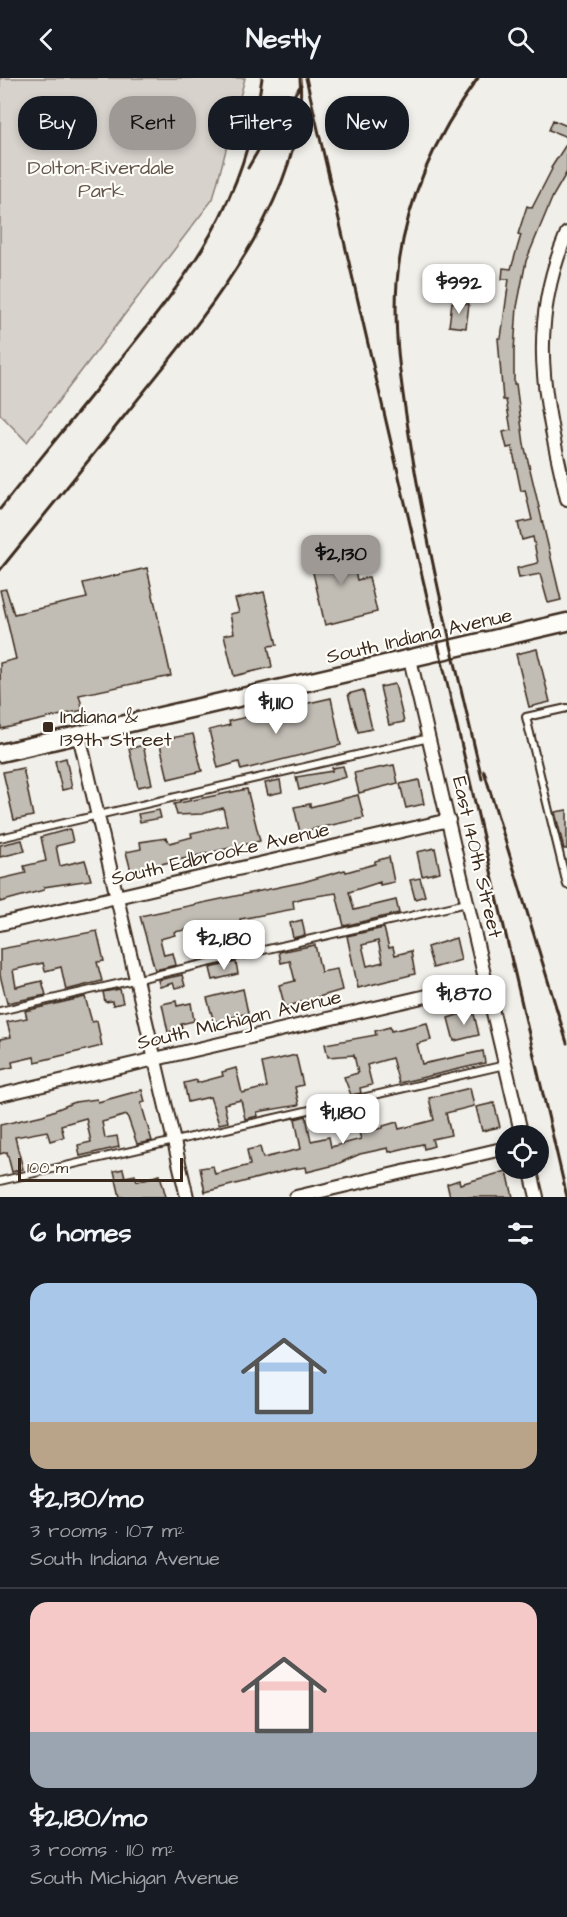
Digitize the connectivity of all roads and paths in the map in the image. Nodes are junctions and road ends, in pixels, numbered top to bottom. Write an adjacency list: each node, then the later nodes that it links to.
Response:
1 (567, 232): 2 (street)
2 (567, 499)
3 (567, 622): 4 (main road, South Indiana Avenue)
4 (410, 659): 6 (main road, South Indiana Avenue); 7 (street, East 140th Street)
5 (567, 708): 12 (lane)
6 (79, 735): 8 (main road, South Indiana Avenue); 9 (street)
7 (429, 738): 9 (lane); 10 (street, East 140th Street)
8 (0, 753)
9 (98, 816): 11 (lane); 13 (street)
10 (449, 820): 13 (street, South Edbrooke Avenue); 14 (street, East 140th Street)
11 (0, 838)
12 (567, 885)
13 (117, 897): 15 (street, South Edbrooke Avenue); 16 (street)
14 (468, 902): 16 (lane); 17 (street, East 140th Street)
15 (0, 924)
16 (136, 980): 18 (lane); 19 (street)
17 (487, 982): 19 (street, South Michigan Avenue); 20 (street, East 140th Street)
18 (0, 1011)
19 (154, 1059): 21 (street, South Michigan Avenue); 23 (street)
20 (506, 1064): 22 (street, East 140th Street); 23 (lane)
21 (0, 1095)
22 (520, 1125)
23 (174, 1141): 26 (lane); 27 (street)
24 (495, 1151): 28 (street)
25 (533, 1179): 29 (street)
26 (0, 1181)
27 (187, 1197)
28 (296, 1197)
29 (537, 1197)

